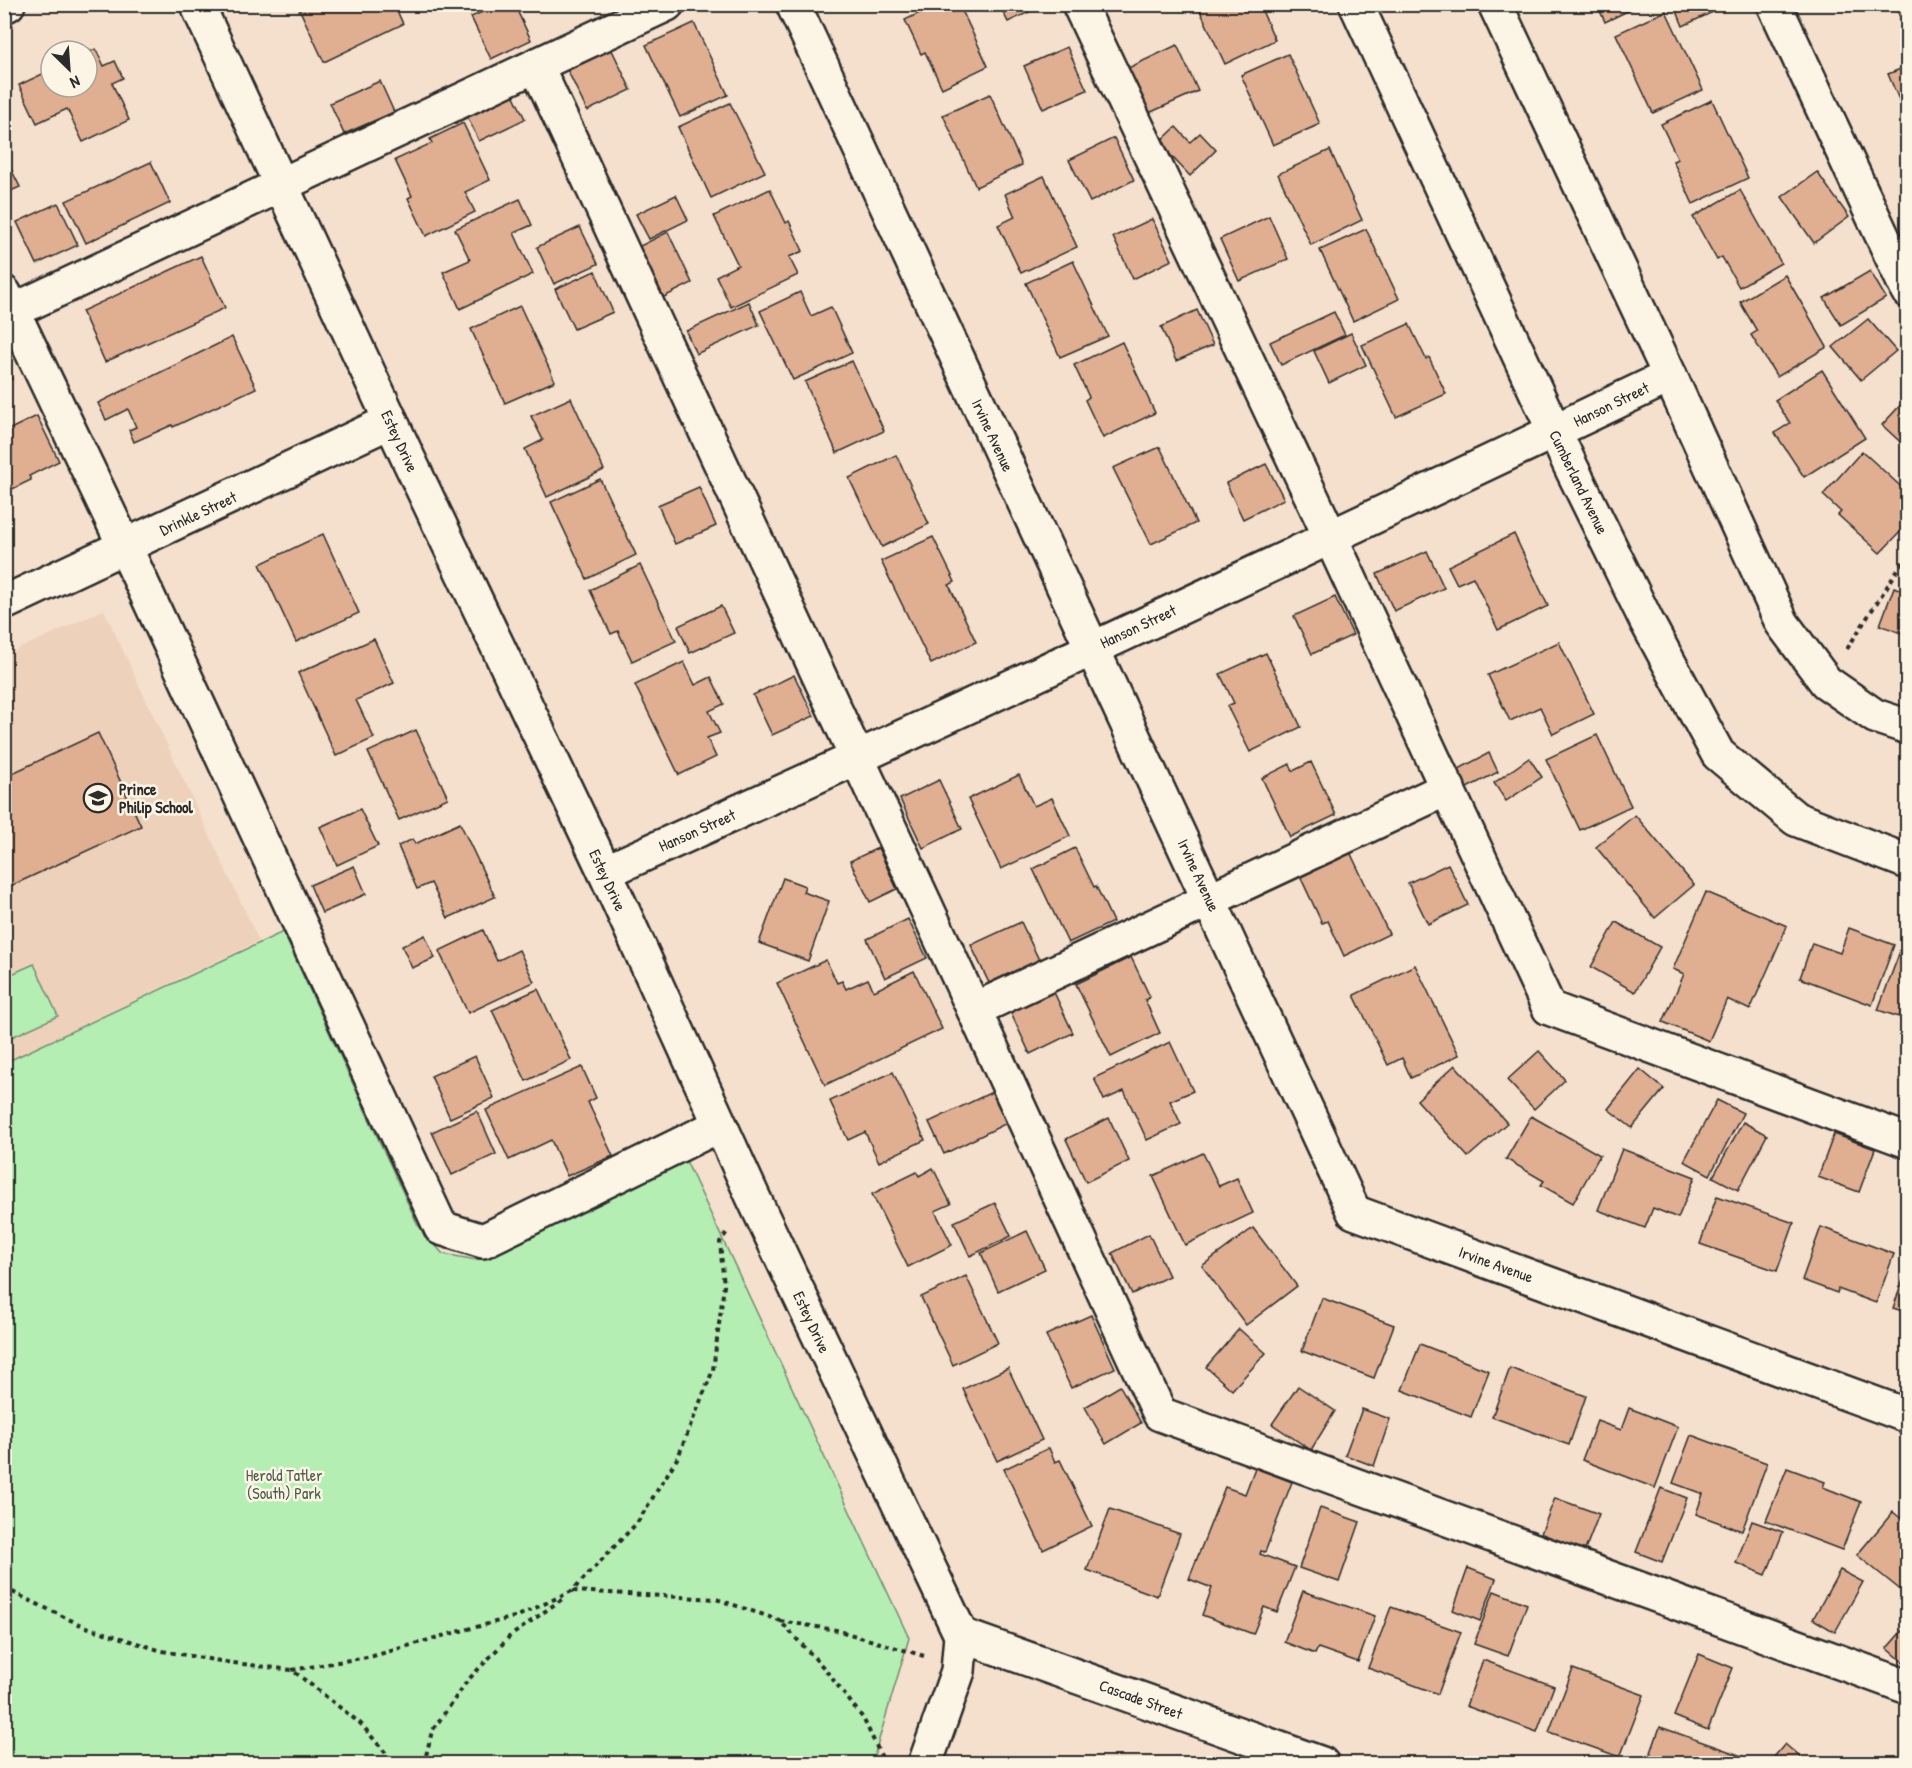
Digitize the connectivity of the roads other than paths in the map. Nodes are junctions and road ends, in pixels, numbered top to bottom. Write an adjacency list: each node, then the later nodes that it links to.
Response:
1 (197, 4): 9 (street, Estey Drive)
2 (668, 4): 8 (street)
3 (794, 4): 18 (street, Irvine Avenue)
4 (1080, 4): 15 (street)
5 (1356, 4): 14 (street, Cumberland Avenue)
6 (1495, 4): 12 (street)
7 (1774, 4): 10 (street)
8 (536, 66): 9 (street); 20 (street)
9 (282, 186): 11 (street); 13 (street, Estey Drive)
10 (1908, 291)
11 (7, 306): 16 (street)
12 (1670, 376): 14 (street, Hanson Street); 19 (street)
13 (391, 421): 16 (street, Drinkle Street); 23 (street, Estey Drive)
14 (1554, 431): 15 (street, Hanson Street); 22 (street, Cumberland Avenue)
15 (1331, 537): 18 (street, Hanson Street); 21 (street)
16 (125, 547): 17 (street, Drinkle Street); 26 (street)
17 (4, 603)
18 (1092, 648): 20 (street, Hanson Street); 24 (street, Irvine Avenue)
19 (1908, 728)
20 (858, 758): 23 (street, Hanson Street); 25 (street)
21 (1448, 788): 24 (street); 27 (street)
22 (1908, 862)
23 (605, 872): 26 (street, Estey Drive)
24 (1210, 900): 25 (street); 28 (street, Irvine Avenue)
25 (974, 1010): 30 (street)
26 (720, 1125): 29 (street, Estey Drive)
27 (1908, 1141)
28 (1908, 1416)
29 (961, 1635): 31 (street); 32 (street, Cascade Street)
30 (1908, 1687)
31 (925, 1764)
32 (1322, 1764)

